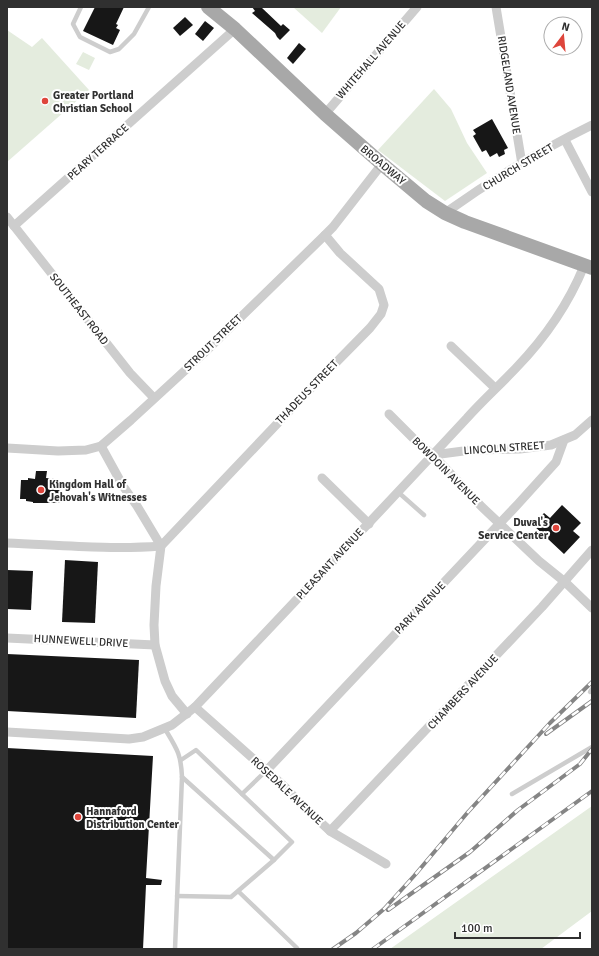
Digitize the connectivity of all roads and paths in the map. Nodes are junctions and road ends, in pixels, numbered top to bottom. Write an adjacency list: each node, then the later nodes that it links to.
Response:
1 (82, 7): 2 (lane)
2 (150, 7)
3 (208, 7): 6 (main road, BROADWAY)
4 (417, 7): 7 (street, WHITEHALL AVENUE)
5 (496, 7): 11 (street, RIDGELAND AVENUE)
6 (235, 29): 7 (main road, BROADWAY); 15 (street, PEARY TERRACE)
7 (325, 114): 10 (main road, BROADWAY)
8 (592, 125): 9 (street, CHURCH STREET)
9 (564, 140): 11 (street, CHURCH STREET); 12 (street)
10 (382, 164): 13 (main road, BROADWAY); 16 (street, STROUT STREET)
11 (522, 164): 13 (street, CHURCH STREET)
12 (592, 192)
13 (445, 212): 17 (main road, BROADWAY)
14 (7, 217): 15 (street, SOUTHEAST ROAD)
15 (14, 226): 20 (street, SOUTHEAST ROAD)
16 (324, 235): 20 (street, STROUT STREET); 33 (street, THADEUS STREET)
17 (588, 267): 19 (street, PLEASANT AVENUE)
18 (451, 346): 19 (street)
19 (495, 388): 26 (street, PLEASANT AVENUE)
20 (154, 398): 24 (street, STROUT STREET)
21 (389, 414): 26 (street, BOWDOIN AVENUE)
22 (592, 420): 23 (street, LINCOLN STREET)
23 (564, 440): 26 (street, LINCOLN STREET); 30 (street, PARK AVENUE)
24 (102, 446): 25 (street); 33 (street)
25 (7, 448)
26 (433, 455): 28 (street, PLEASANT AVENUE); 30 (street, BOWDOIN AVENUE)
27 (322, 478): 31 (street)
28 (398, 492): 29 (lane); 31 (street, PLEASANT AVENUE)
29 (424, 515)
30 (500, 523): 35 (street, BOWDOIN AVENUE); 45 (street, PARK AVENUE)
31 (369, 524): 39 (street, PLEASANT AVENUE)
32 (7, 543): 33 (street)
33 (161, 546): 38 (street)
34 (592, 550): 35 (street, CHAMBERS AVENUE)
35 (564, 582): 36 (street, BOWDOIN AVENUE); 49 (street, CHAMBERS AVENUE)
36 (592, 608)
37 (7, 638): 38 (street, HUNNEWELL DRIVE)
38 (155, 645): 40 (street)
39 (195, 707): 40 (street, PLEASANT AVENUE); 45 (street, ROSEDALE AVENUE)
40 (187, 714): 41 (street, PLEASANT AVENUE)
41 (165, 729): 42 (street, PLEASANT AVENUE); 44 (lane)
42 (7, 732)
43 (592, 747): 48 (lane)
44 (181, 760): 46 (lane); 47 (lane)
45 (267, 770): 47 (lane); 49 (street, ROSEDALE AVENUE)
46 (182, 777): 50 (lane); 53 (lane)
47 (242, 794): 50 (lane)
48 (512, 794)
49 (330, 831): 51 (street, ROSEDALE AVENUE)
50 (274, 860): 52 (lane)
51 (386, 864)
52 (238, 892): 53 (lane); 54 (lane)
53 (177, 896): 55 (lane)
54 (297, 948)
55 (176, 949)

